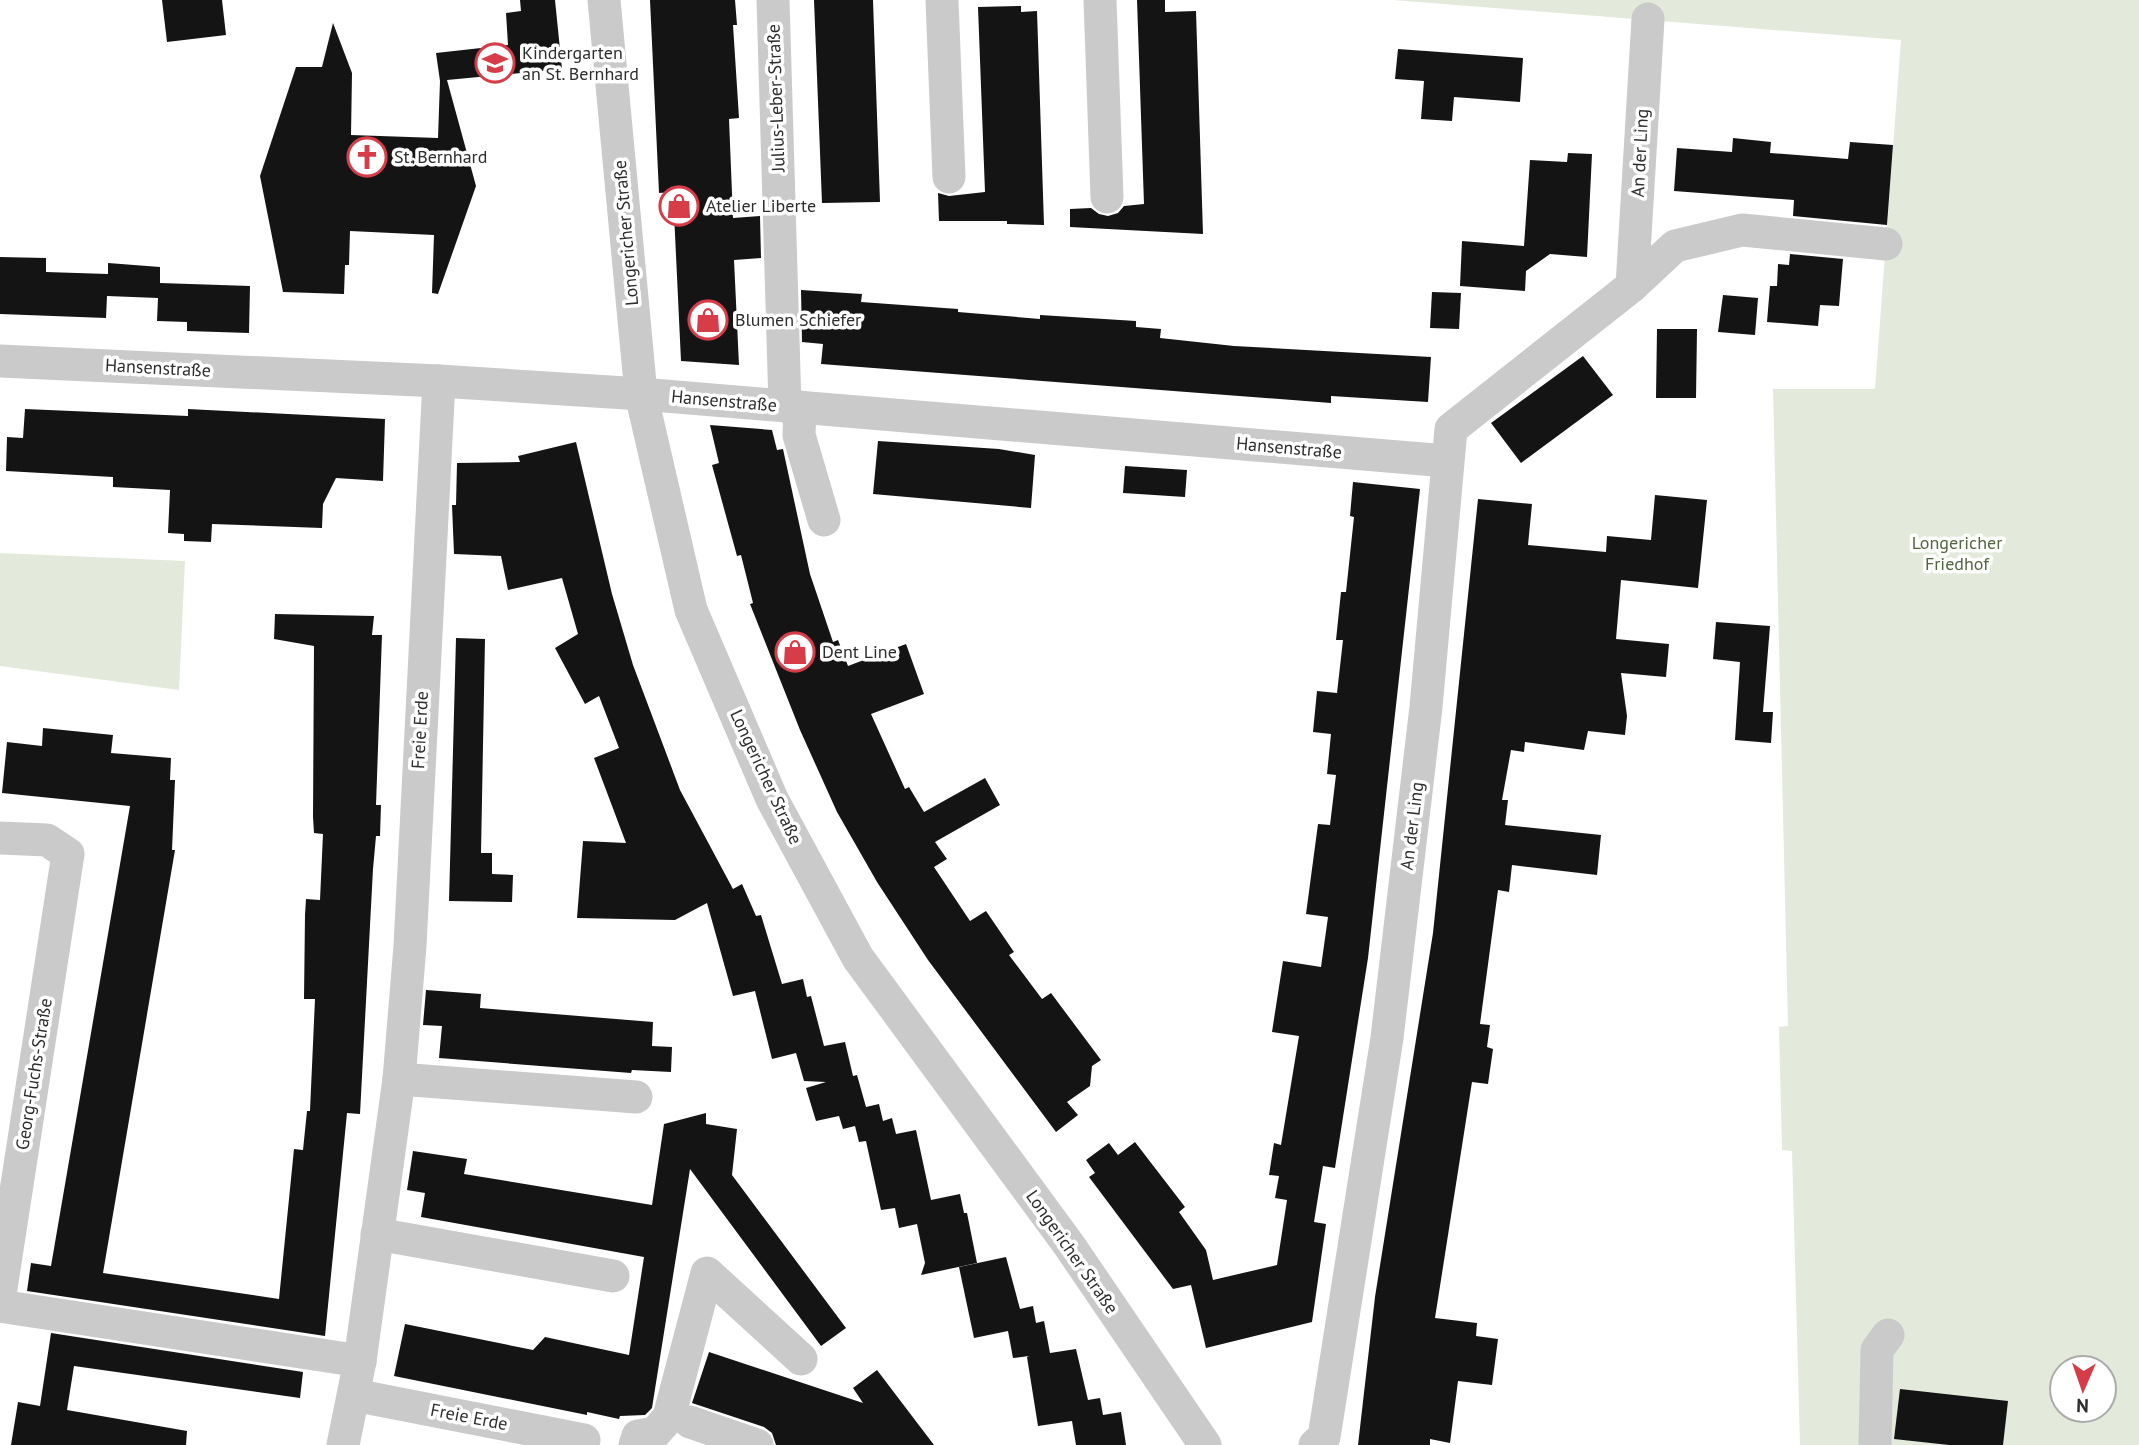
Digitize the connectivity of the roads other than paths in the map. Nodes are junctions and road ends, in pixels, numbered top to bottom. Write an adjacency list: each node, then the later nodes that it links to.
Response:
1 (604, 0): 12 (street, Longericher Straße)
2 (773, 0): 13 (street, Julius-Leber-Straße)
3 (942, 0): 6 (street)
4 (1100, 0): 7 (street)
5 (1648, 19): 9 (street, An der Ling)
6 (949, 177)
7 (1107, 197)
8 (1886, 244): 9 (street, An der Ling)
9 (1632, 286): 14 (street, An der Ling)
10 (0, 361): 11 (street, Hansenstraße)
11 (439, 381): 12 (street, Hansenstraße); 17 (street, Freie Erde)
12 (641, 394): 13 (street, Hansenstraße); 32 (street, Longericher Straße)
13 (793, 406): 14 (street, Hansenstraße); 15 (street, Julius-Leber-Straße)
14 (1447, 461): 33 (street, An der Ling)
15 (824, 520)
16 (0, 838): 21 (street, Georg-Fuchs-Straße)
17 (399, 1079): 18 (street); 19 (street, Freie Erde)
18 (636, 1097)
19 (377, 1234): 20 (street); 25 (street, Freie Erde)
20 (613, 1276)
21 (0, 1295)
22 (0, 1306): 25 (street)
23 (1888, 1335): 34 (street)
24 (801, 1359): 30 (street)
25 (360, 1361): 26 (street, Freie Erde)
26 (354, 1395): 28 (street, Freie Erde); 29 (street, Freie Erde)
27 (690, 1422): 31 (street)
28 (584, 1440)
29 (343, 1445)
30 (635, 1445)
31 (757, 1445)
32 (1205, 1445)
33 (1315, 1445)
34 (1875, 1445)

